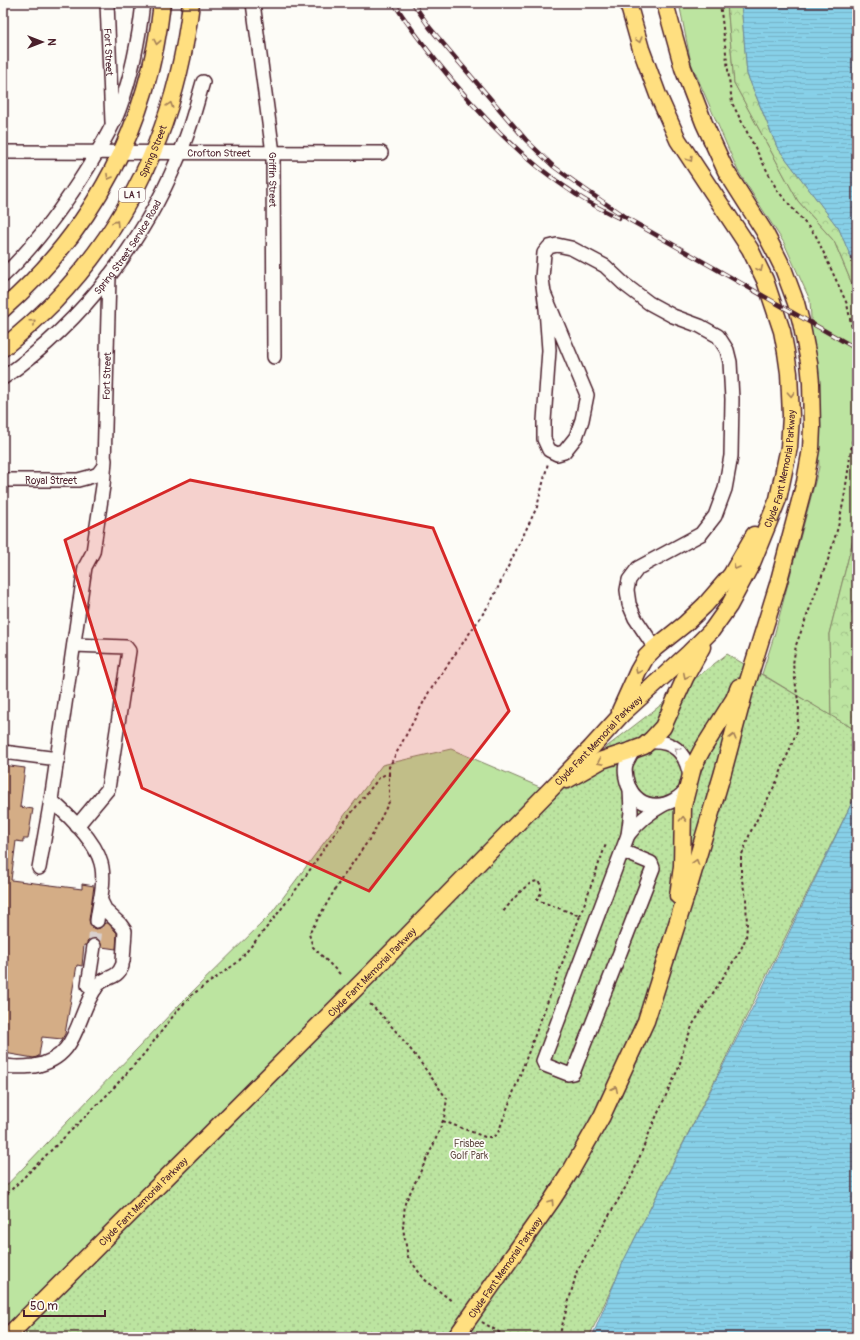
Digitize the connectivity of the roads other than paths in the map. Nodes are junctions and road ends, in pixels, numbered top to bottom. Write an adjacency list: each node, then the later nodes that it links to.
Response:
1 (107, 3): 9 (street, Fort Street)
2 (143, 3): 9 (street)
3 (162, 3): 12 (main road, LA 1, one-way to 12)
4 (191, 3): 13 (main road, Spring Street / LA 1, one-way to 4)
5 (253, 3): 15 (street, Griffin Street)
6 (628, 3): 25 (main road, Clyde Fant Memorial Parkway, one-way to 25)
7 (665, 3): 28 (main road, Clyde Fant Memorial Parkway)
8 (203, 82): 14 (street, Spring Street Service Road)
9 (112, 126): 11 (street)
10 (3, 152): 11 (street)
11 (98, 152): 12 (street); 17 (street)
12 (122, 152): 13 (street, Crofton Street); 20 (main road, LA 1, one-way to 20)
13 (153, 152): 14 (street, Crofton Street); 21 (main road, Spring Street / LA 1, one-way to 13)
14 (180, 152): 15 (street, Crofton Street); 18 (street, Spring Street Service Road)
15 (273, 153): 16 (street, Crofton Street); 22 (street, Griffin Street)
16 (381, 153)
17 (3, 276)
18 (109, 276): 23 (street, Spring Street Service Road); 24 (street, Fort Street)
19 (544, 293): 19 (street); 31 (street)
20 (3, 309)
21 (3, 348)
22 (274, 357)
23 (3, 378)
24 (105, 460): 26 (street, Fort Street); 30 (street)
25 (785, 470): 29 (main road, Clyde Fant Memorial Parkway); 31 (main road, one-way to 31)
26 (98, 474): 27 (street, Royal Street)
27 (3, 480)
28 (772, 601): 37 (main road); 49 (main road, Clyde Fant Memorial Parkway, one-way to 28)
29 (712, 630): 32 (main road, Clyde Fant Memorial Parkway); 33 (main road, one-way to 33)
30 (74, 646): 36 (street); 42 (street)
31 (654, 648): 32 (main road, one-way to 32)
32 (612, 724): 39 (main road, Clyde Fant Memorial Parkway)
33 (648, 742): 34 (main road); 37 (street, one-way to 33)
34 (633, 750): 38 (street); 39 (main road, one-way to 39)
35 (3, 752): 36 (street)
36 (58, 759): 40 (street)
37 (689, 782): 41 (street); 49 (main road, one-way to 37)
38 (630, 789): 41 (street); 43 (street)
39 (549, 790): 52 (main road, Clyde Fant Memorial Parkway)
40 (52, 800): 42 (street); 45 (street)
41 (664, 804): 43 (street)
42 (77, 826): 46 (street)
43 (628, 834): 44 (street)
44 (622, 851): 44 (street)
45 (39, 868)
46 (100, 899): 47 (street); 50 (street)
47 (96, 921)
48 (94, 946): 50 (street)
49 (663, 968): 53 (main road, Clyde Fant Memorial Parkway, one-way to 49)
50 (95, 989): 51 (street)
51 (3, 1066)
52 (6, 1337)
53 (456, 1337)

